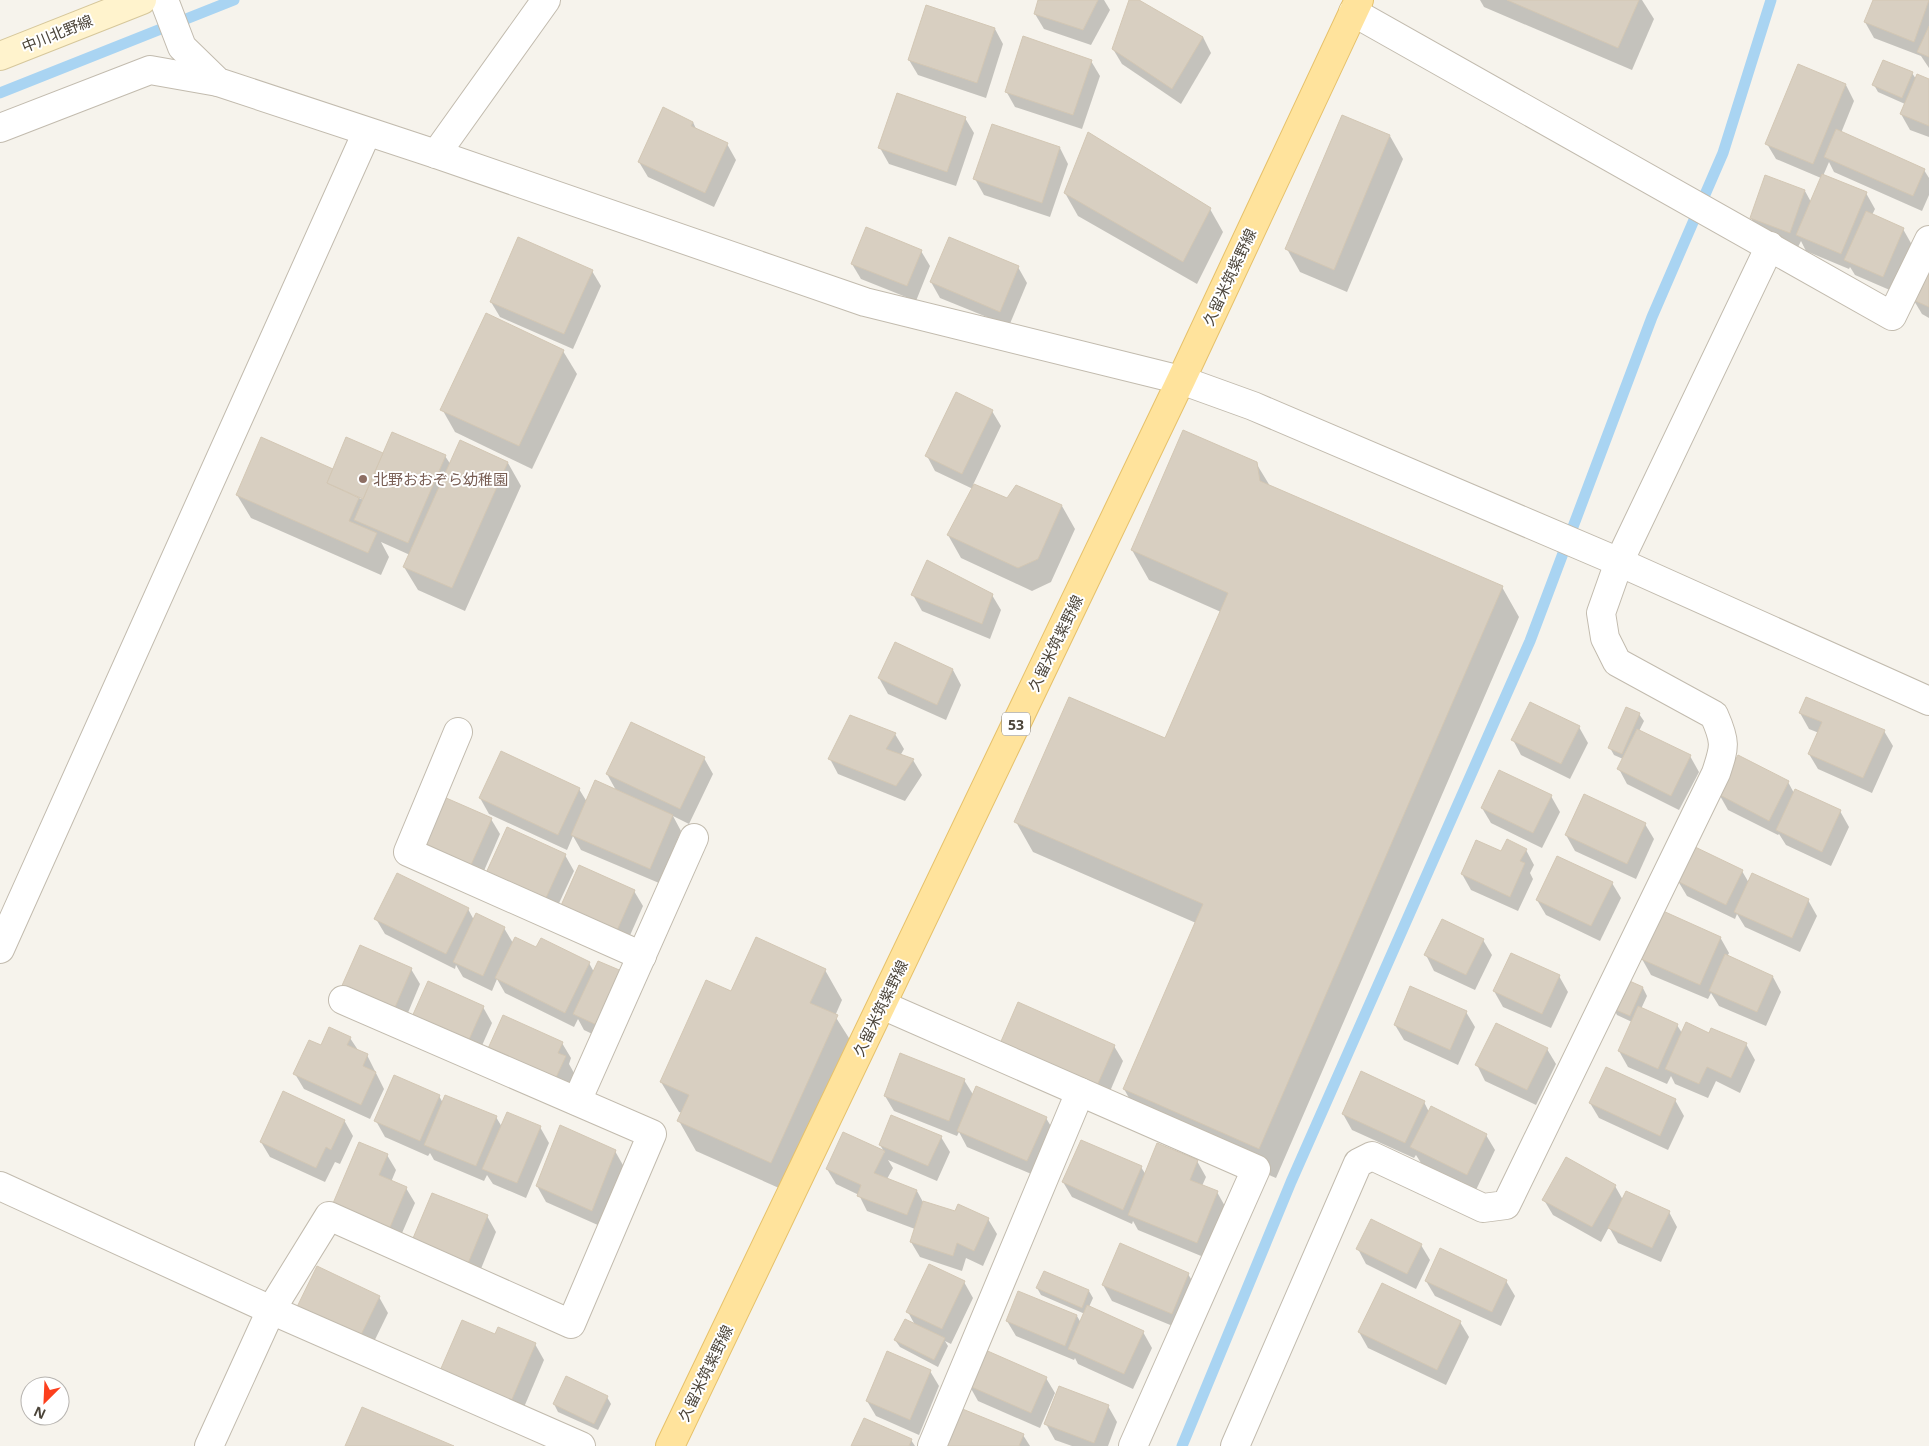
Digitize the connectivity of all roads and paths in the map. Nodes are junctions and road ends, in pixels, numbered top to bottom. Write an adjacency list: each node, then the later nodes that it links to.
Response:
1 (142, 0): 5 (main road, 中川北野線)
2 (164, 0): 6 (street)
3 (546, 0): 9 (street)
4 (1356, 6): 11 (street); 12 (main road, 久留米筑紫野線 / 53)
5 (0, 56)
6 (218, 82): 7 (street); 8 (street)
7 (0, 128)
8 (367, 132): 9 (street); 17 (street)
9 (436, 154): 12 (street)
10 (1929, 240): 11 (street)
11 (1770, 246): 13 (street)
12 (1181, 380): 13 (street); 20 (main road, 久留米筑紫野線 / 53)
13 (1619, 562): 14 (street); 30 (street)
14 (1929, 701)
15 (458, 732): 18 (street)
16 (694, 838): 18 (street)
17 (0, 949)
18 (642, 956): 22 (street)
19 (343, 1000): 22 (street)
20 (882, 1005): 21 (street); 27 (main road, 久留米筑紫野線 / 53)
21 (1080, 1092): 28 (street); 29 (street)
22 (577, 1101): 24 (street)
23 (0, 1186): 24 (street)
24 (271, 1310): 25 (street); 26 (street)
25 (209, 1446)
26 (581, 1446)
27 (670, 1446)
28 (932, 1446)
29 (1133, 1446)
30 (1235, 1446)

